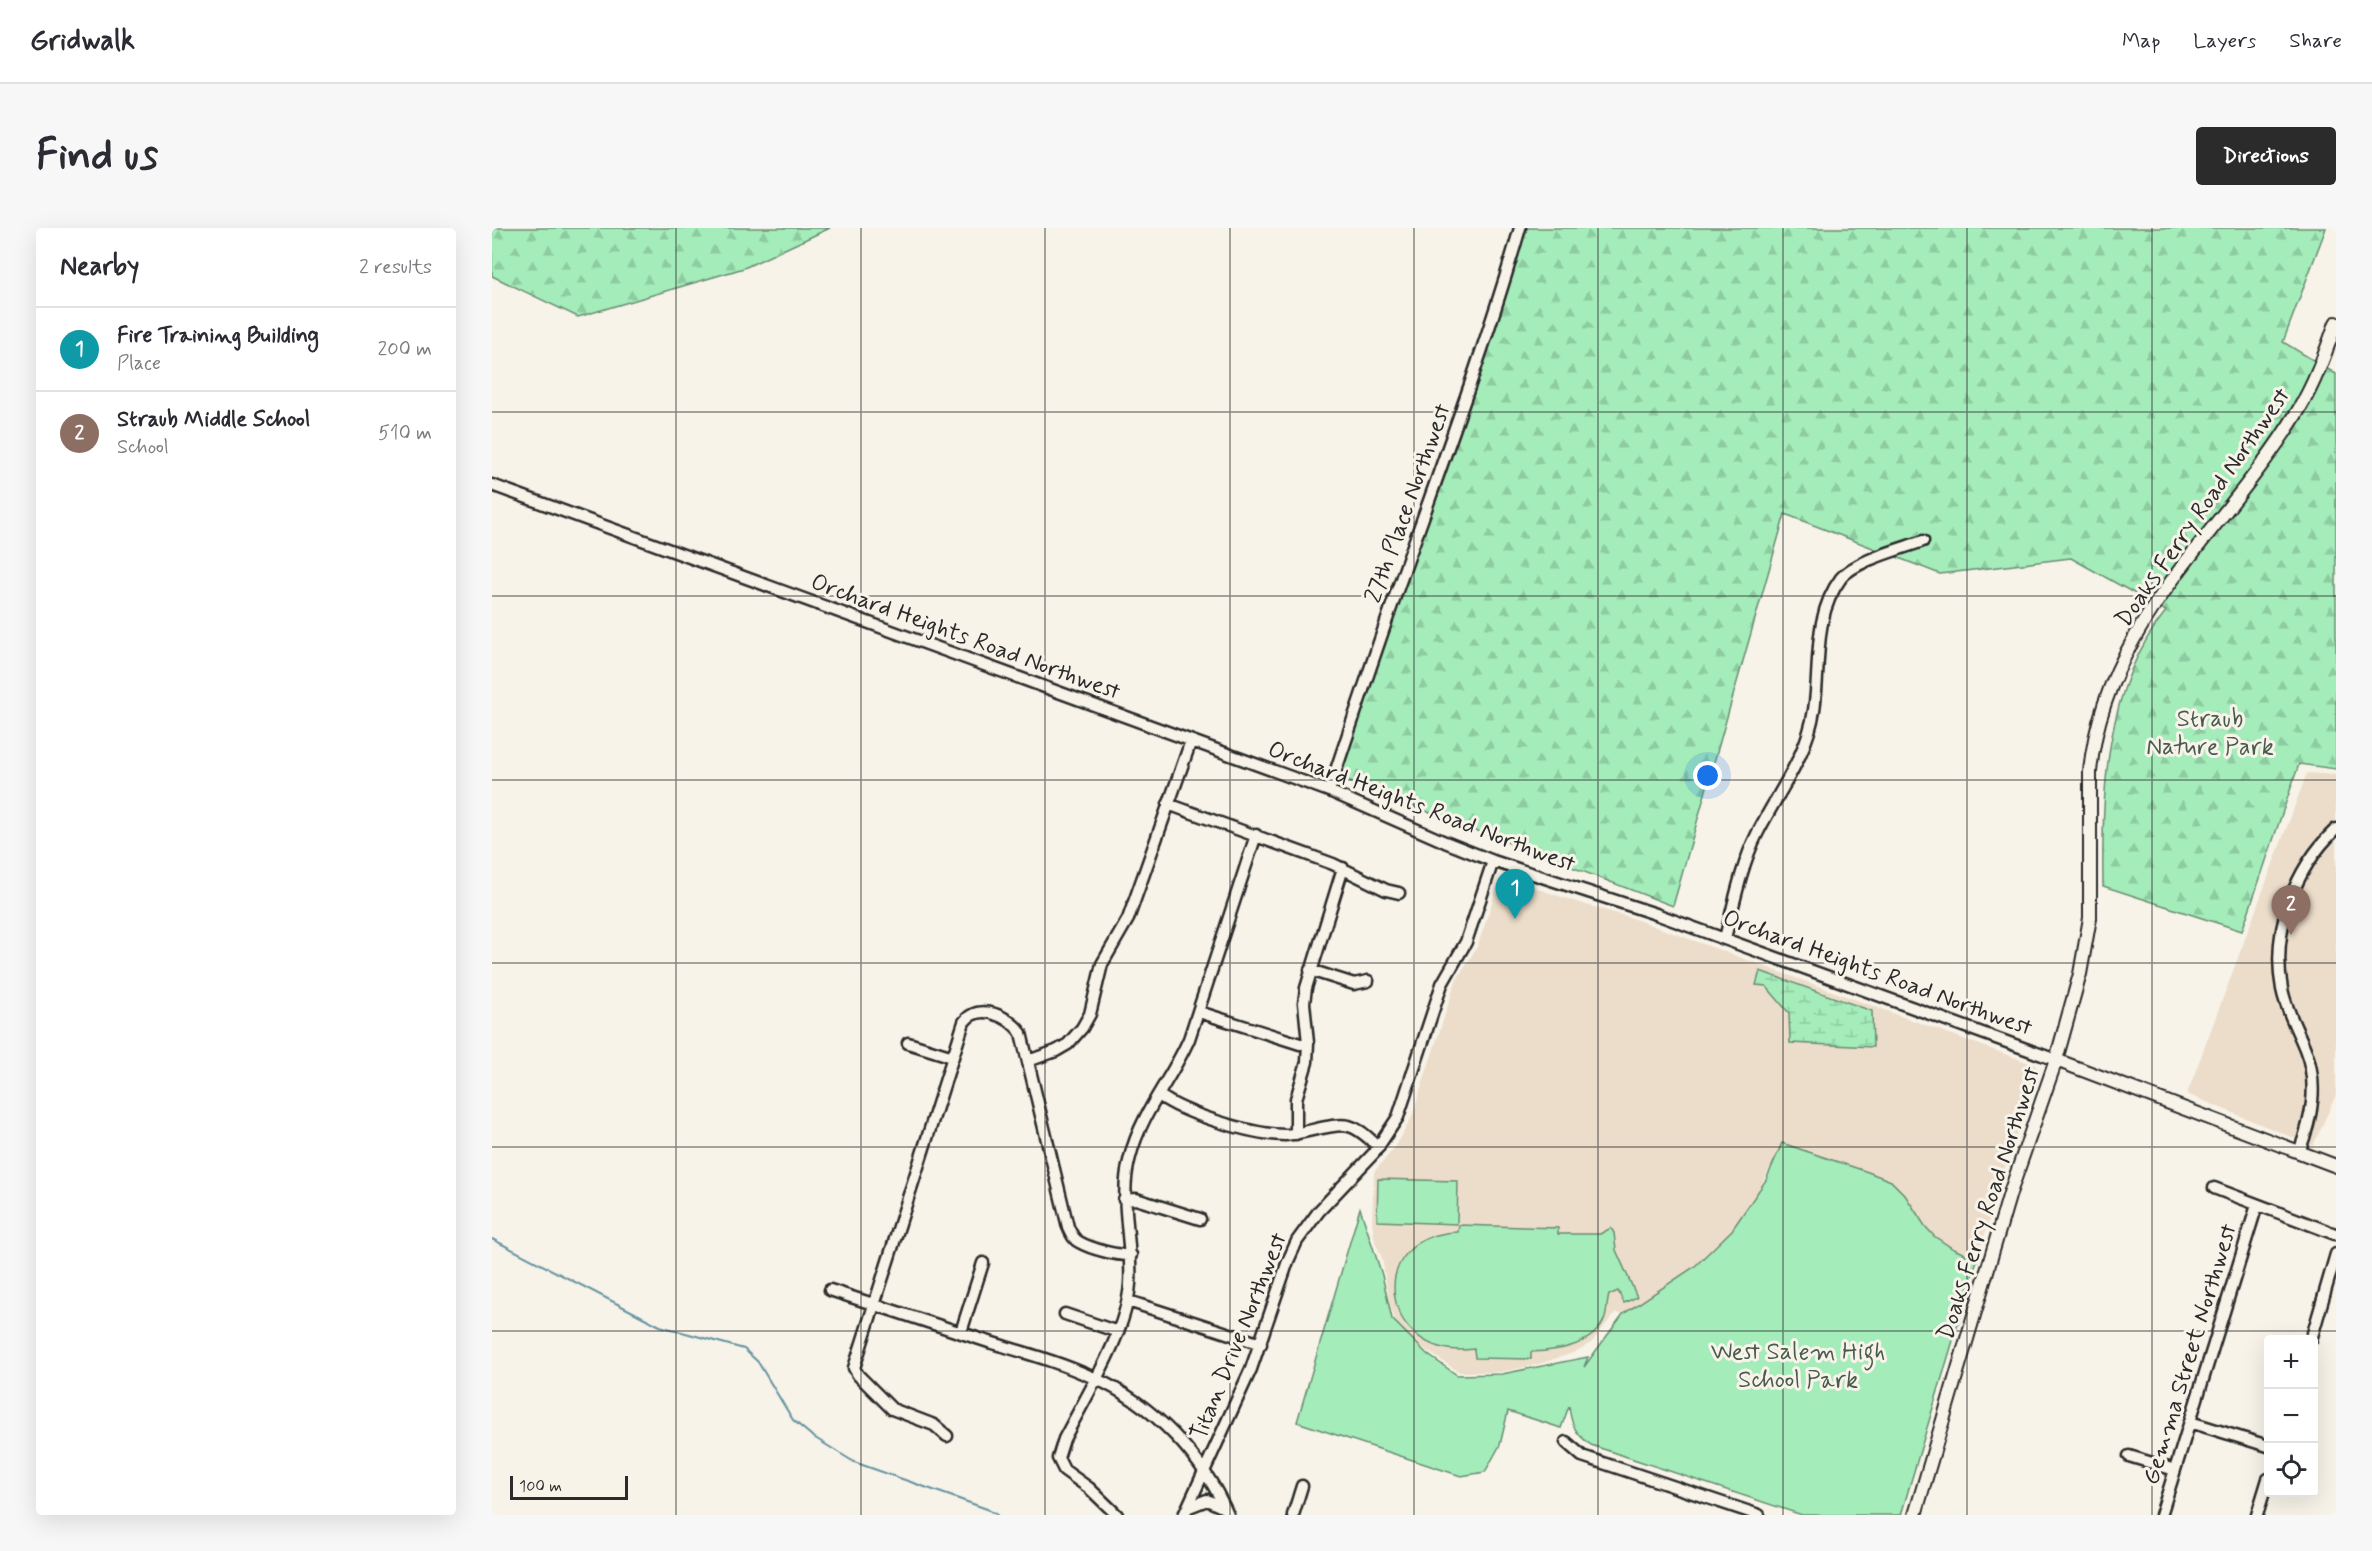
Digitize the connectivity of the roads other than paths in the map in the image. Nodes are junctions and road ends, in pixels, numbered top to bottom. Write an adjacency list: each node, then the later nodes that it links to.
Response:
1 (1520, 228): 6 (street, 27th Place Northwest)
2 (2336, 323): 20 (main road, Doaks Ferry Road Northwest)
3 (492, 485): 5 (street, Orchard Heights Road Northwest)
4 (1923, 541): 13 (street)
5 (1191, 741): 6 (street, Orchard Heights Road Northwest); 7 (street)
6 (1329, 791): 10 (street, Orchard Heights Road Northwest)
7 (1168, 804): 9 (street); 21 (street)
8 (2336, 829): 25 (street)
9 (1256, 836): 11 (street); 16 (street)
10 (1493, 861): 13 (street, Orchard Heights Road Northwest); 24 (street, Titan Drive Northwest)
11 (1343, 868): 12 (street); 14 (street)
12 (1399, 893)
13 (1725, 938): 20 (street, Orchard Heights Road Northwest)
14 (1310, 970): 15 (street); 18 (street)
15 (1368, 981)
16 (1199, 1012): 18 (street); 22 (street)
17 (908, 1043): 19 (street)
18 (1308, 1043): 23 (street)
19 (953, 1057): 21 (street); 37 (street)
20 (2055, 1060): 25 (main road, Orchard Heights Road Northwest); 58 (main road, Doaks Ferry Road Northwest)
21 (1028, 1061): 33 (street)
22 (1159, 1095): 23 (street); 28 (street)
23 (1296, 1134): 24 (street)
24 (1379, 1147): 42 (street, Titan Drive Northwest)
25 (2299, 1152): 26 (main road, Orchard Heights Road Northwest)
26 (2336, 1166)
27 (2214, 1188): 29 (street)
28 (1124, 1200): 30 (street); 33 (street)
29 (2257, 1205): 31 (street); 44 (street, Gemma Street Northwest)
30 (1200, 1219)
31 (2336, 1236)
32 (2336, 1254): 41 (street)
33 (1131, 1255): 36 (street)
34 (983, 1263): 39 (street)
35 (830, 1290): 37 (street)
36 (1128, 1301): 40 (street); 42 (street)
37 (874, 1304): 39 (street); 45 (street)
38 (1065, 1314): 40 (street)
39 (961, 1332): 43 (street)
40 (1118, 1332): 43 (street)
41 (2312, 1335)
42 (1261, 1344): 50 (street, Titan Drive Northwest)
43 (1096, 1378): 50 (street); 55 (street)
44 (2190, 1422): 47 (street); 49 (street, Gemma Street Northwest)
45 (947, 1436)
46 (1566, 1442): 57 (street)
47 (2264, 1445)
48 (2129, 1456): 49 (street)
49 (2175, 1470): 59 (street, Gemma Street Northwest)
50 (1205, 1473): 53 (street, Titan Drive Northwest); 54 (street)
51 (1302, 1486): 56 (street)
52 (2264, 1492): 60 (street)
53 (1187, 1511): 54 (street)
54 (1227, 1512)
55 (1117, 1515)
56 (1293, 1515)
57 (1759, 1515)
58 (1915, 1515)
59 (2161, 1515)
60 (2257, 1515)

